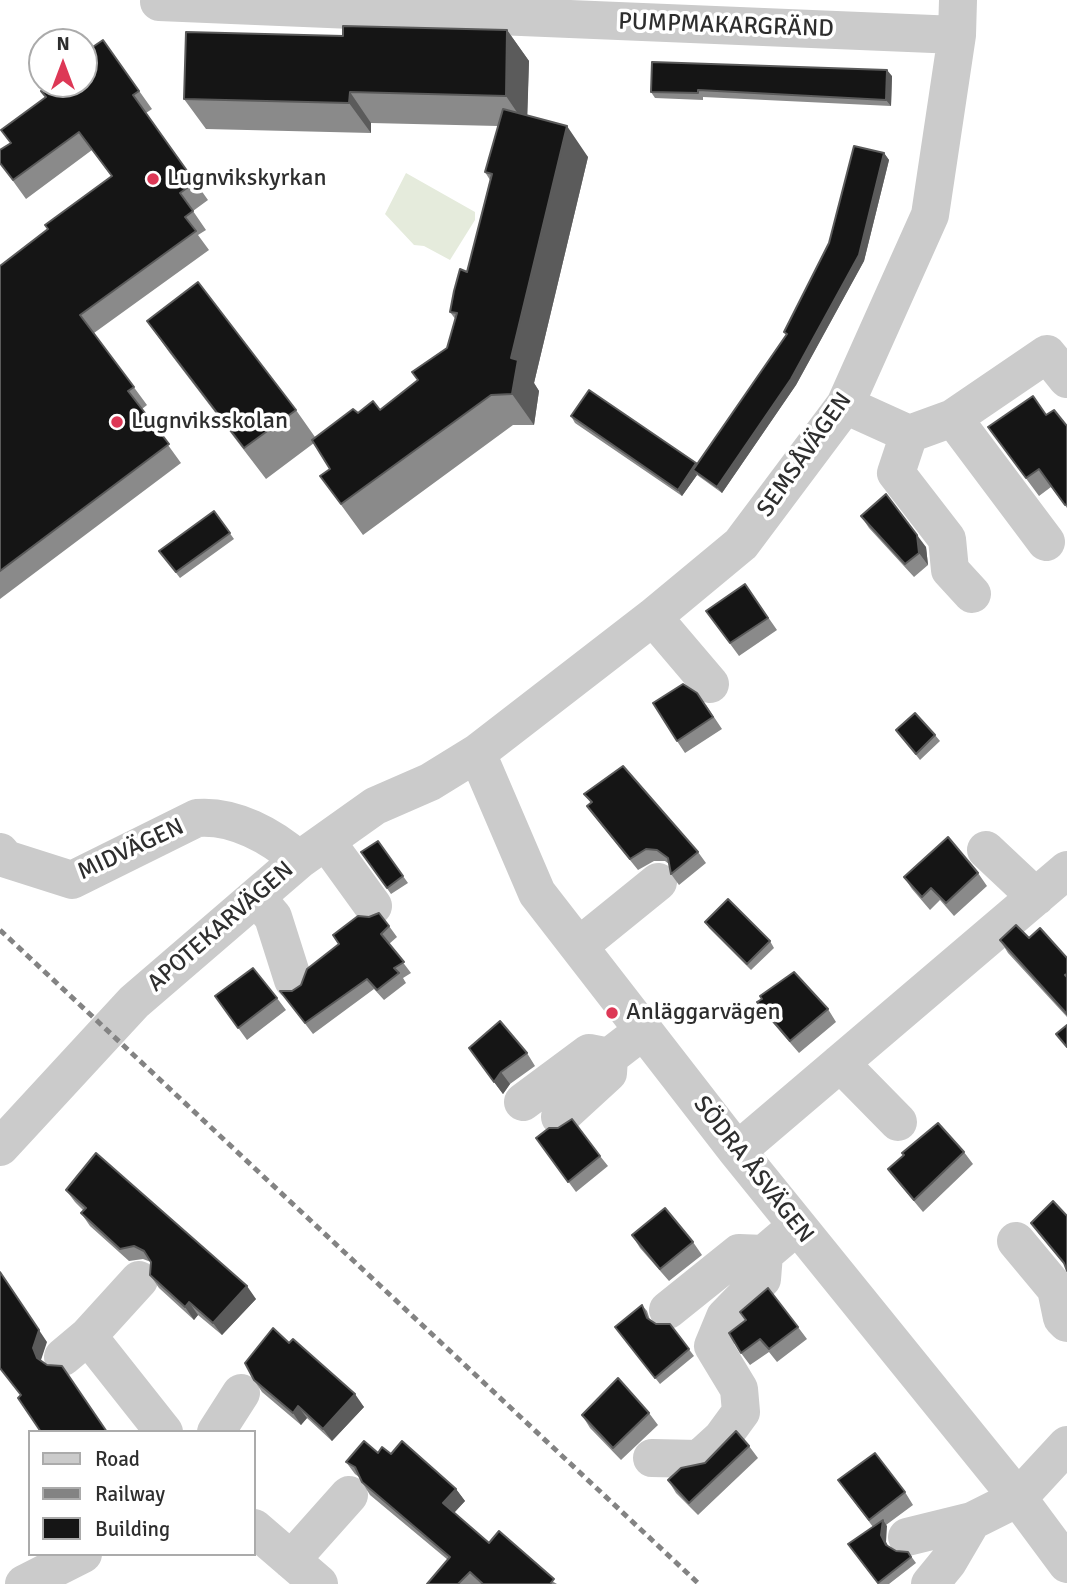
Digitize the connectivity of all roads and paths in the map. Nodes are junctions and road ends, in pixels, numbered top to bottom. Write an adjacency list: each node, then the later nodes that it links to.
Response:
1 (159, 2): 2 (street, PUMPMAKARGRÄND)
2 (958, 17): 4 (street, SEMSÅVÄGEN)
3 (1067, 379): 5 (street)
4 (845, 405): 6 (street); 9 (street, SEMSÅVÄGEN)
5 (953, 418): 6 (street); 7 (street)
6 (908, 434): 8 (street)
7 (1046, 542)
8 (972, 594)
9 (653, 617): 10 (street); 11 (street, SEMSÅVÄGEN)
10 (710, 684)
11 (477, 753): 12 (street, APOTEKARVÄGEN); 19 (street, SÖDRA ÅSVÄGEN)
12 (312, 850): 14 (street, MIDVÄGEN); 17 (street, APOTEKARVÄGEN); 18 (street, MIDVÄGEN)
13 (986, 850): 15 (street)
14 (0, 852)
15 (1058, 881): 23 (street)
16 (658, 882): 19 (street)
17 (256, 897): 20 (street); 27 (street, APOTEKARVÄGEN)
18 (373, 906)
19 (579, 946): 21 (street, SÖDRA ÅSVÄGEN)
20 (293, 980)
21 (644, 1030): 22 (street); 28 (street, SÖDRA ÅSVÄGEN)
22 (609, 1057): 24 (street); 25 (street)
23 (840, 1063): 26 (street); 28 (street)
24 (523, 1102)
25 (560, 1117)
26 (898, 1122)
27 (0, 1147)
28 (737, 1151): 29 (street, SÖDRA ÅSVÄGEN)
29 (797, 1226): 31 (street); 41 (street, SÖDRA ÅSVÄGEN)
30 (1016, 1241): 34 (street)
31 (764, 1254): 33 (street); 39 (street)
32 (139, 1280): 36 (street)
33 (668, 1310)
34 (1067, 1323)
35 (241, 1393): 37 (street)
36 (162, 1430)
37 (217, 1430)
38 (1067, 1445): 41 (street)
39 (652, 1458)
40 (349, 1495): 47 (street)
41 (1018, 1498): 42 (street); 46 (street, SÖDRA ÅSVÄGEN)
42 (972, 1521): 44 (street); 49 (street)
43 (256, 1530): 47 (street)
44 (907, 1537)
45 (79, 1556): 48 (street)
46 (1067, 1564)
47 (305, 1572)
48 (24, 1584)
49 (930, 1584)

